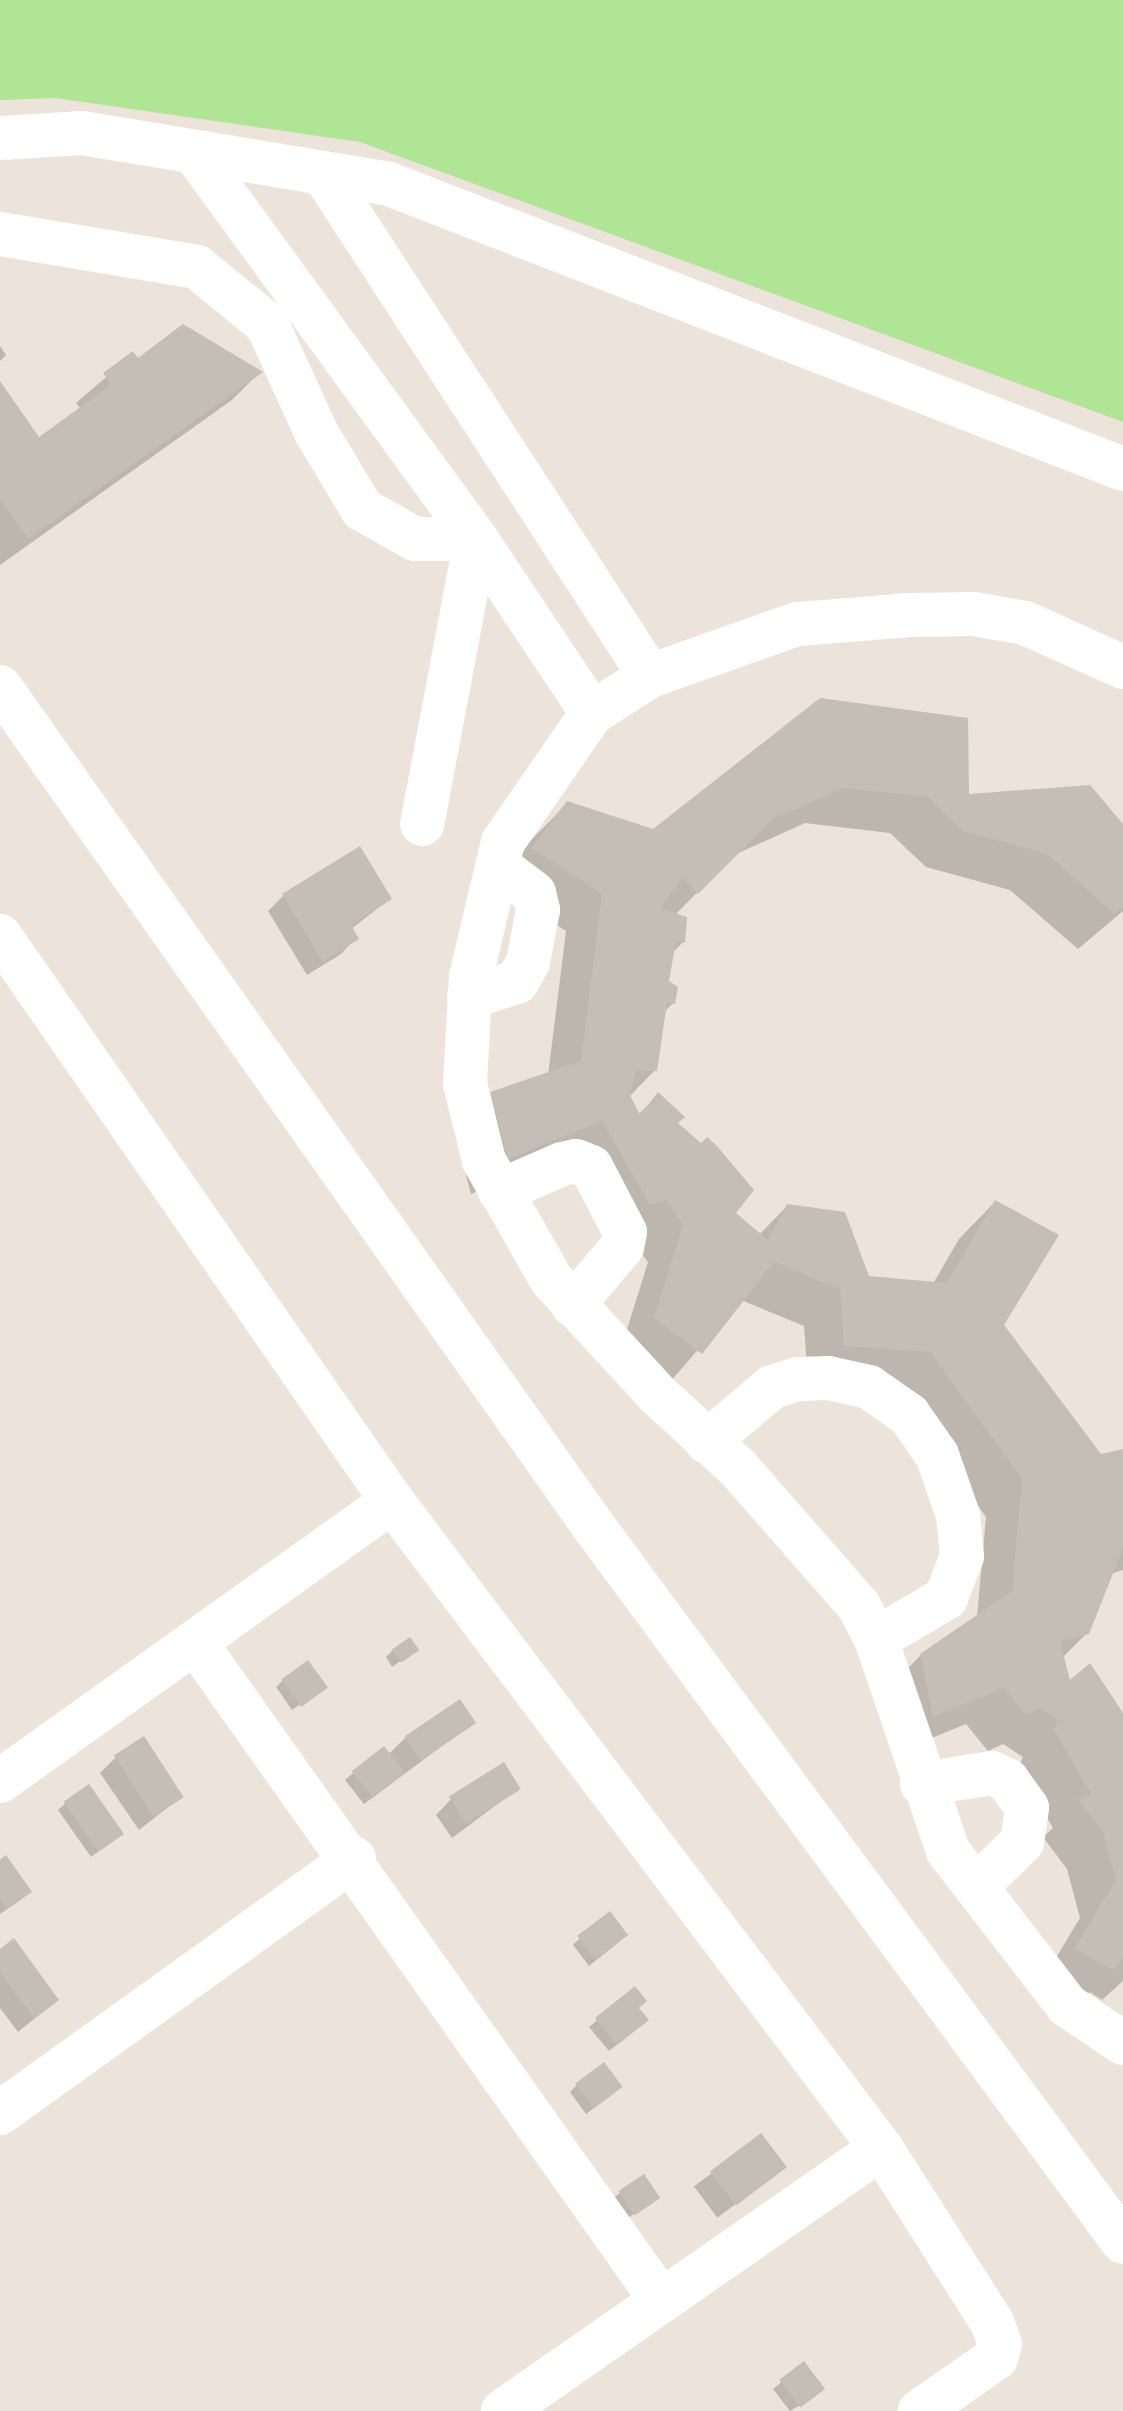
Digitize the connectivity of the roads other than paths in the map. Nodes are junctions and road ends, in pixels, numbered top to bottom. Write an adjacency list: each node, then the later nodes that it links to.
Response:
1 (0, 138): 2 (street)
2 (194, 152): 3 (street); 6 (street)
3 (323, 173): 5 (street); 8 (street)
4 (0, 234): 6 (street)
5 (1123, 469)
6 (476, 539): 10 (street); 11 (street)
7 (1123, 667): 8 (street)
8 (650, 676): 10 (street)
9 (0, 687): 26 (street)
10 (592, 713): 13 (street)
11 (422, 824)
12 (0, 936): 16 (street)
13 (500, 1191): 14 (street); 14 (street)
14 (573, 1305): 15 (street)
15 (707, 1442): 17 (street); 17 (street)
16 (392, 1501): 18 (street); 25 (street)
17 (876, 1639): 20 (street)
18 (195, 1642): 19 (street); 21 (street)
19 (0, 1781)
20 (922, 1784): 22 (street); 22 (street)
21 (354, 1859): 24 (street); 27 (street)
22 (976, 1887): 23 (street)
23 (1123, 2043)
24 (0, 2113)
25 (881, 2148): 27 (street); 29 (street)
26 (1123, 2242)
27 (661, 2300): 28 (street)
28 (503, 2411)
29 (920, 2411)

